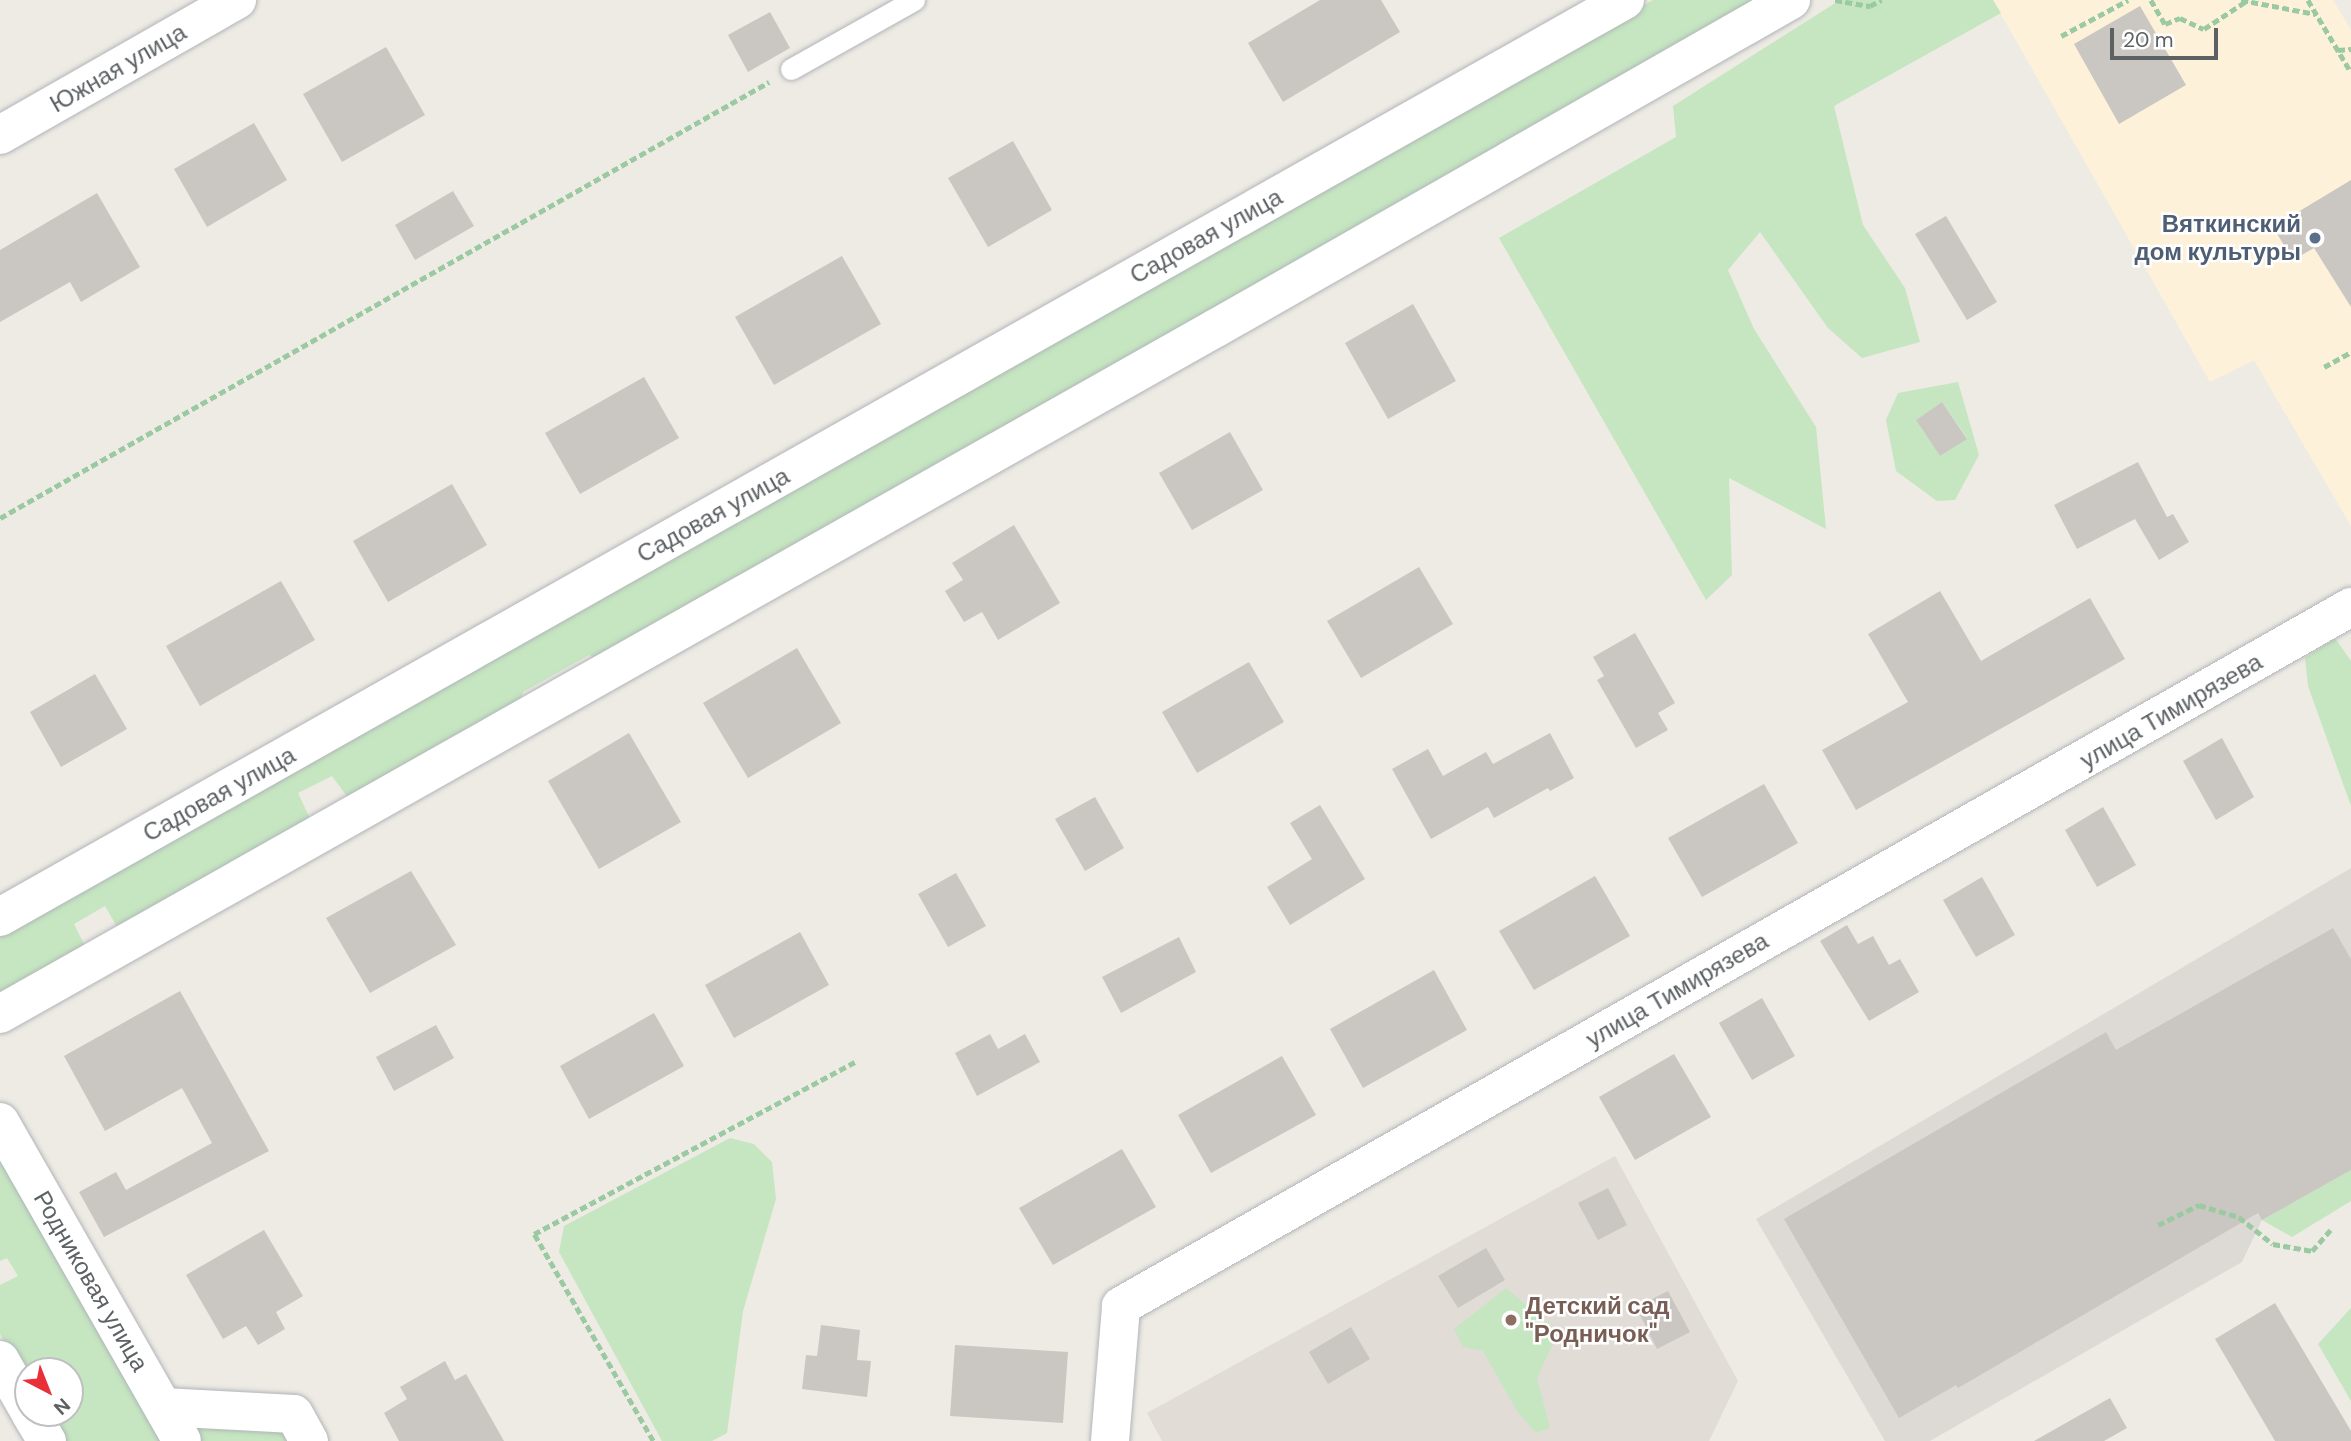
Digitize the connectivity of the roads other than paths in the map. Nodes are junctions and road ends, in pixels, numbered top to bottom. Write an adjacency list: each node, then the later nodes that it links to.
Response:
1 (237, 0): 6 (street, Южная улица)
2 (914, 0): 5 (lane)
3 (1625, 0): 8 (street, Садовая улица)
4 (1791, 0): 9 (street)
5 (791, 69)
6 (0, 135)
7 (2351, 607): 16 (street, улица Тимирязева)
8 (0, 917)
9 (0, 1014)
10 (0, 1122): 13 (street, Родниковая улица)
11 (0, 1360): 12 (street)
12 (14, 1385)
13 (163, 1407): 14 (street, Родниковая улица); 15 (street)
14 (182, 1441)
15 (309, 1441)
16 (1110, 1441)

